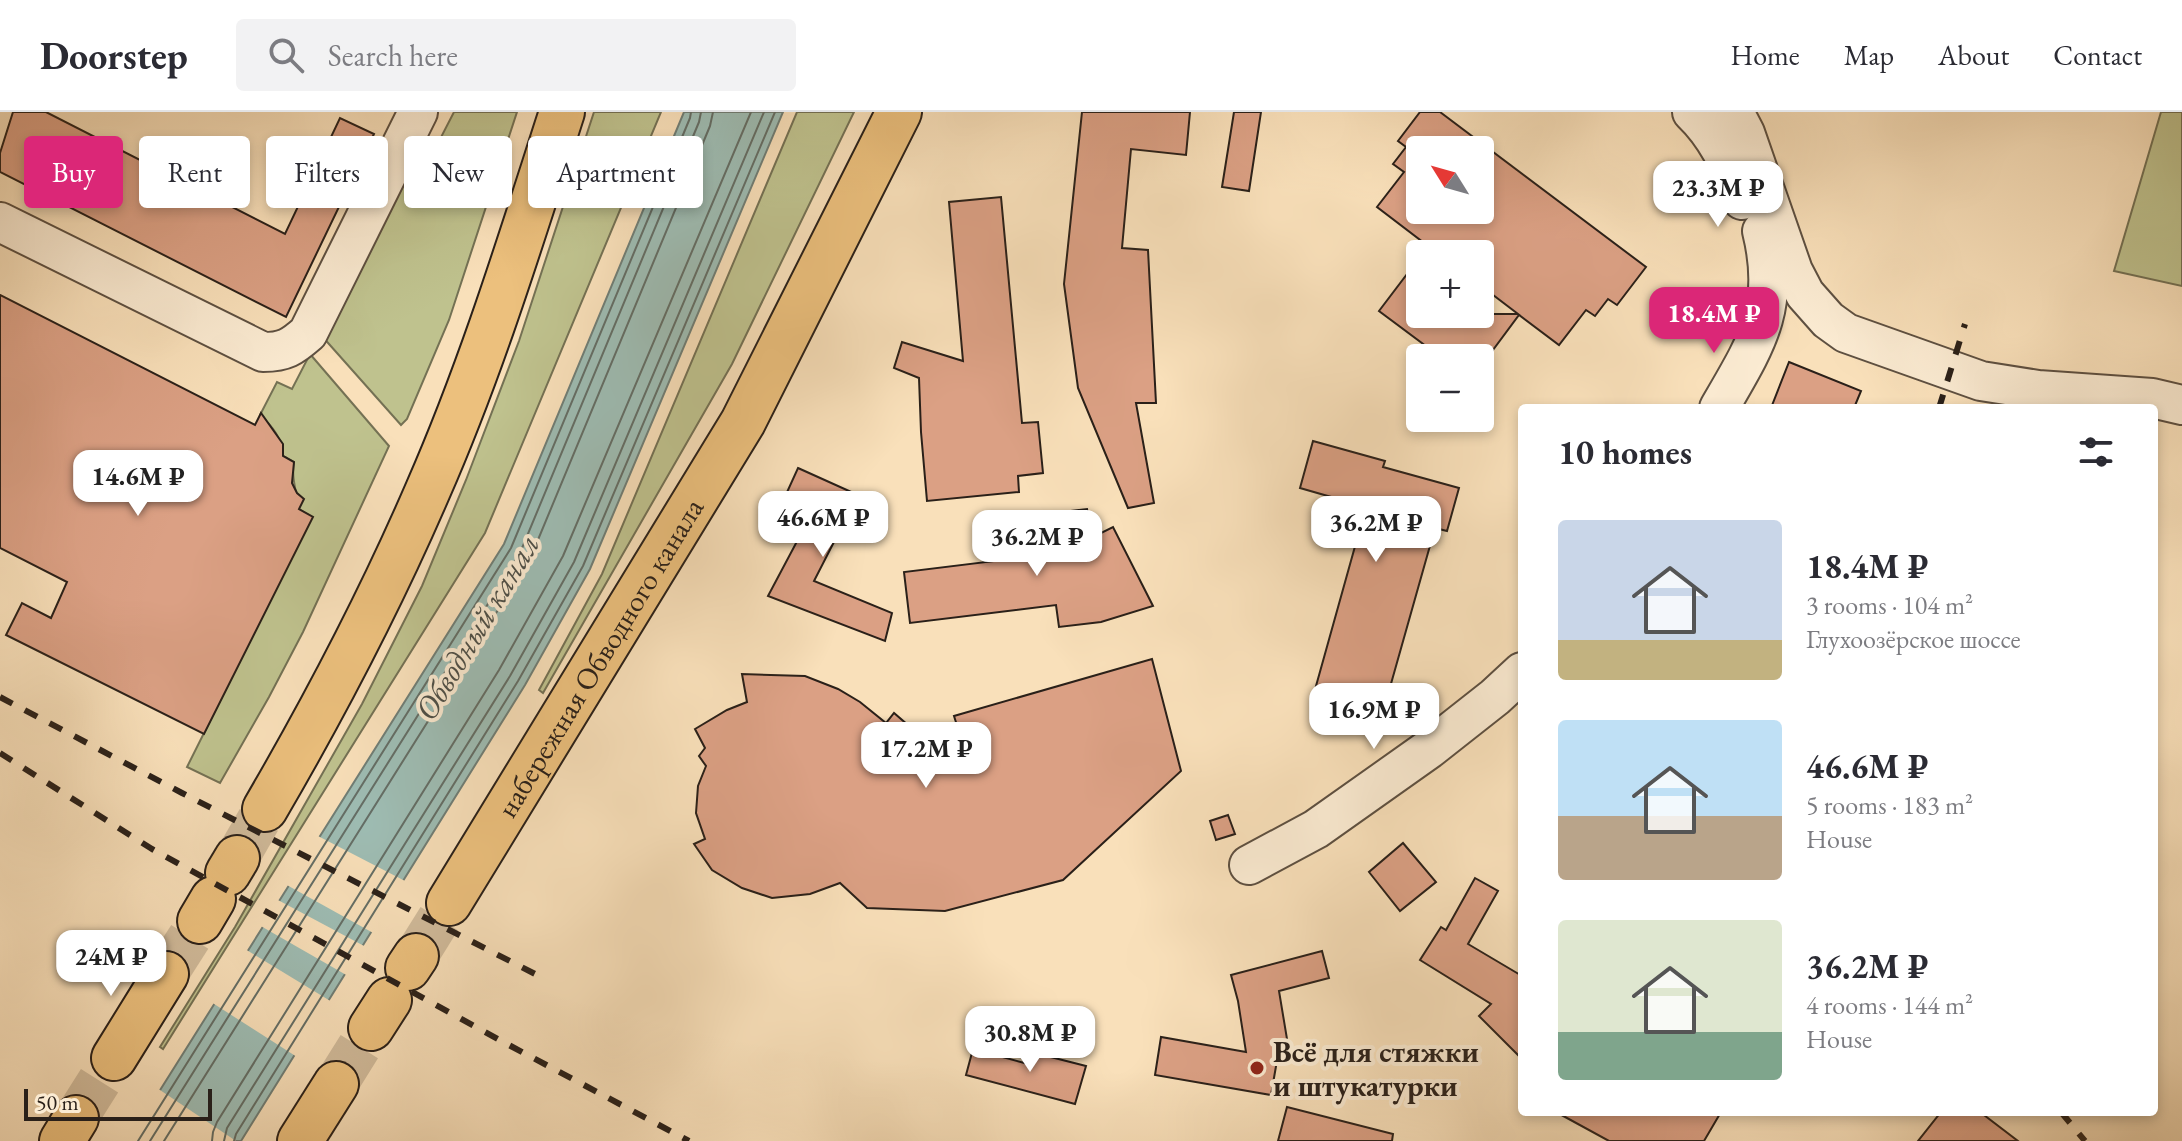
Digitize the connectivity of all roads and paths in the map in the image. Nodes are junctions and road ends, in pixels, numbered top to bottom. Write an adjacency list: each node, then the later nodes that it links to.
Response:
1 (418, 112): 7 (street)
2 (562, 112): 13 (main road)
3 (899, 112): 15 (main road, набережная Обводного канала)
4 (1692, 112): 8 (street)
5 (1734, 112): 6 (street)
6 (1760, 173): 8 (street); 9 (street)
7 (0, 222)
8 (1761, 329): 9 (street); 10 (street)
9 (1846, 333): 11 (street)
10 (1721, 404)
11 (2182, 405)
12 (1518, 676): 14 (street)
13 (265, 809)
14 (1249, 865)
15 (449, 903)
16 (166, 974): 17 (main road)
17 (114, 1058)
18 (336, 1084): 19 (main road)
19 (300, 1141)

